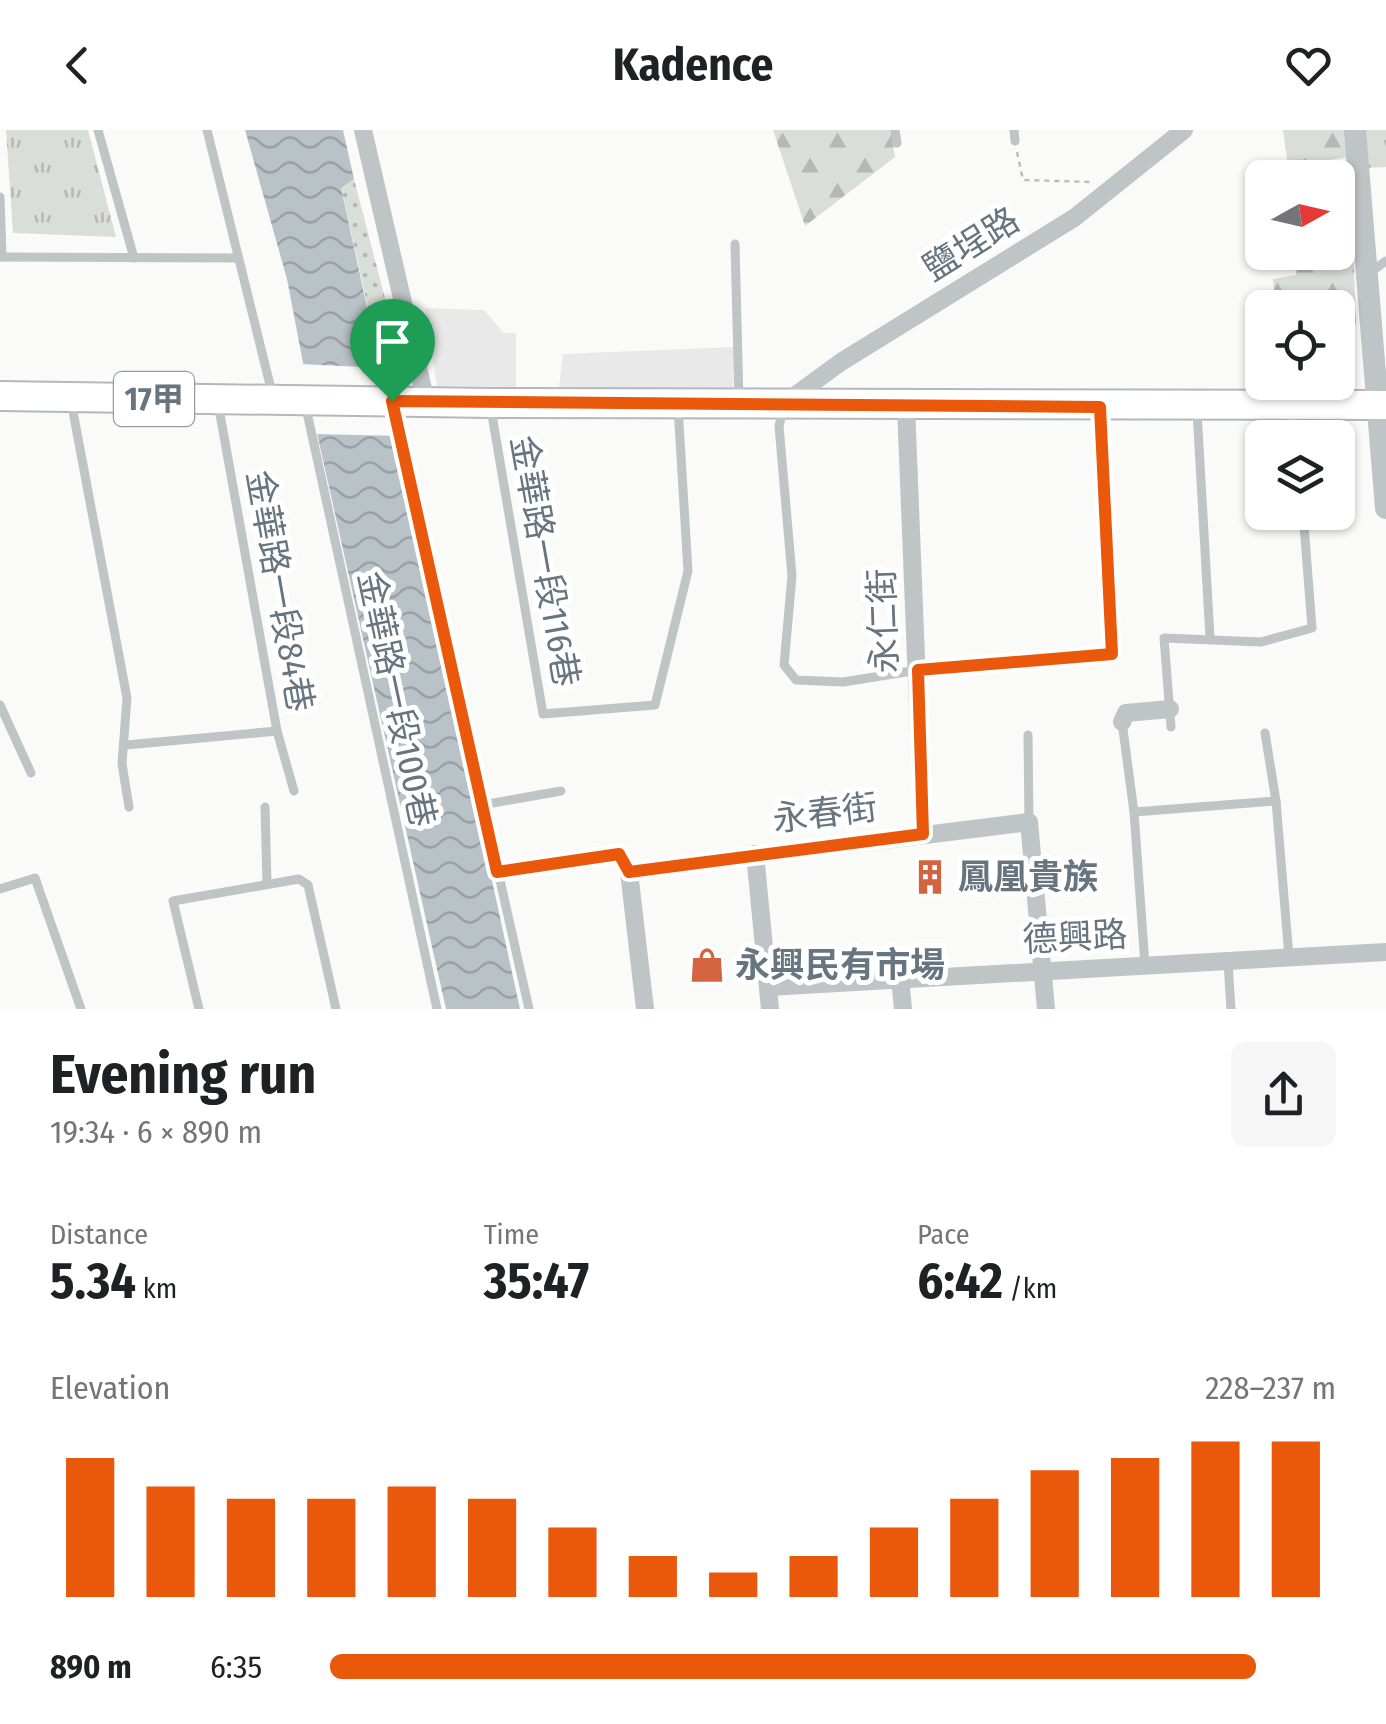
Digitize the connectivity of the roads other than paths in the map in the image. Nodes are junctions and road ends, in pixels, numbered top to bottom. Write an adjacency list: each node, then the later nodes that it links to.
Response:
1 (98, 130): 11 (lane)
2 (206, 130): 12 (lane)
3 (363, 130): 20 (street)
4 (895, 130): 7 (lane)
5 (1184, 130): 24 (street, 鹽埕路)
6 (1355, 130): 13 (street)
7 (897, 143)
8 (0, 197): 10 (lane)
9 (736, 244): 23 (lane)
10 (1, 258): 11 (lane)
11 (134, 258): 12 (lane)
12 (238, 258): 17 (lane)
13 (1376, 268): 25 (street)
14 (0, 396): 15 (main road, 17甲)
15 (70, 398): 16 (main road, 17甲); 42 (lane)
16 (218, 400): 17 (main road, 17甲); 39 (lane, 金華路一段84巷)
17 (274, 400): 18 (main road, 17甲)
18 (306, 400): 19 (main road, 17甲); 68 (lane, 金華路一段100巷)
19 (392, 401): 20 (main road, 17甲); 47 (lane)
20 (426, 402): 21 (main road, 17甲)
21 (490, 403): 22 (main road, 17甲); 22 (lane, 金華路一段116巷)
22 (678, 404): 23 (main road, 17甲)
23 (739, 404): 24 (main road, 17甲)
24 (784, 404): 26 (main road, 17甲); 34 (lane)
25 (1383, 405): 29 (main road, 17甲); 31 (street)
26 (906, 406): 28 (main road, 17甲); 34 (street, 永仁街)
27 (1197, 406): 28 (main road, 17甲); 29 (main road, 17甲); 33 (lane)
28 (1100, 407): 34 (lane)
29 (1291, 407): 30 (lane)
30 (1292, 420)
31 (1386, 508)
32 (1304, 530): 33 (lane)
33 (1210, 638): 36 (lane)
34 (918, 670): 52 (street, 永仁街)
35 (0, 705): 38 (lane)
36 (1170, 718): 37 (street)
37 (1122, 722): 50 (lane)
38 (4, 729): 43 (lane)
39 (276, 731): 42 (lane); 45 (lane, 金華路一段84巷)
40 (1264, 733): 46 (lane)
41 (1028, 736): 51 (lane)
42 (126, 745): 48 (lane)
43 (31, 773)
44 (561, 791): 47 (lane)
45 (294, 792)
46 (1276, 801): 50 (lane); 59 (lane)
47 (482, 806): 54 (lane)
48 (129, 807)
49 (266, 807): 56 (lane)
50 (1134, 812): 61 (lane)
51 (1030, 822): 52 (street, 永春街); 62 (street)
52 (923, 834): 53 (street, 永春街)
53 (755, 854): 55 (street, 永春街); 64 (street)
54 (497, 872): 55 (lane); 69 (lane)
55 (629, 872): 70 (street)
56 (267, 884): 66 (lane); 67 (lane)
57 (0, 889): 65 (lane)
58 (1386, 952): 59 (street, 德興路)
59 (1288, 958): 60 (street, 德興路)
60 (1228, 961): 61 (street, 德興路); 74 (lane)
61 (1145, 966): 62 (street, 德興路)
62 (1042, 971): 63 (street, 德興路); 73 (street)
63 (900, 979): 64 (street, 德興路); 72 (street)
64 (768, 987): 71 (street)
65 (81, 1009)
66 (199, 1009)
67 (336, 1009)
68 (436, 1009)
69 (529, 1009)
70 (645, 1009)
71 (770, 1009)
72 (903, 1009)
73 (1046, 1009)
74 (1232, 1009)

